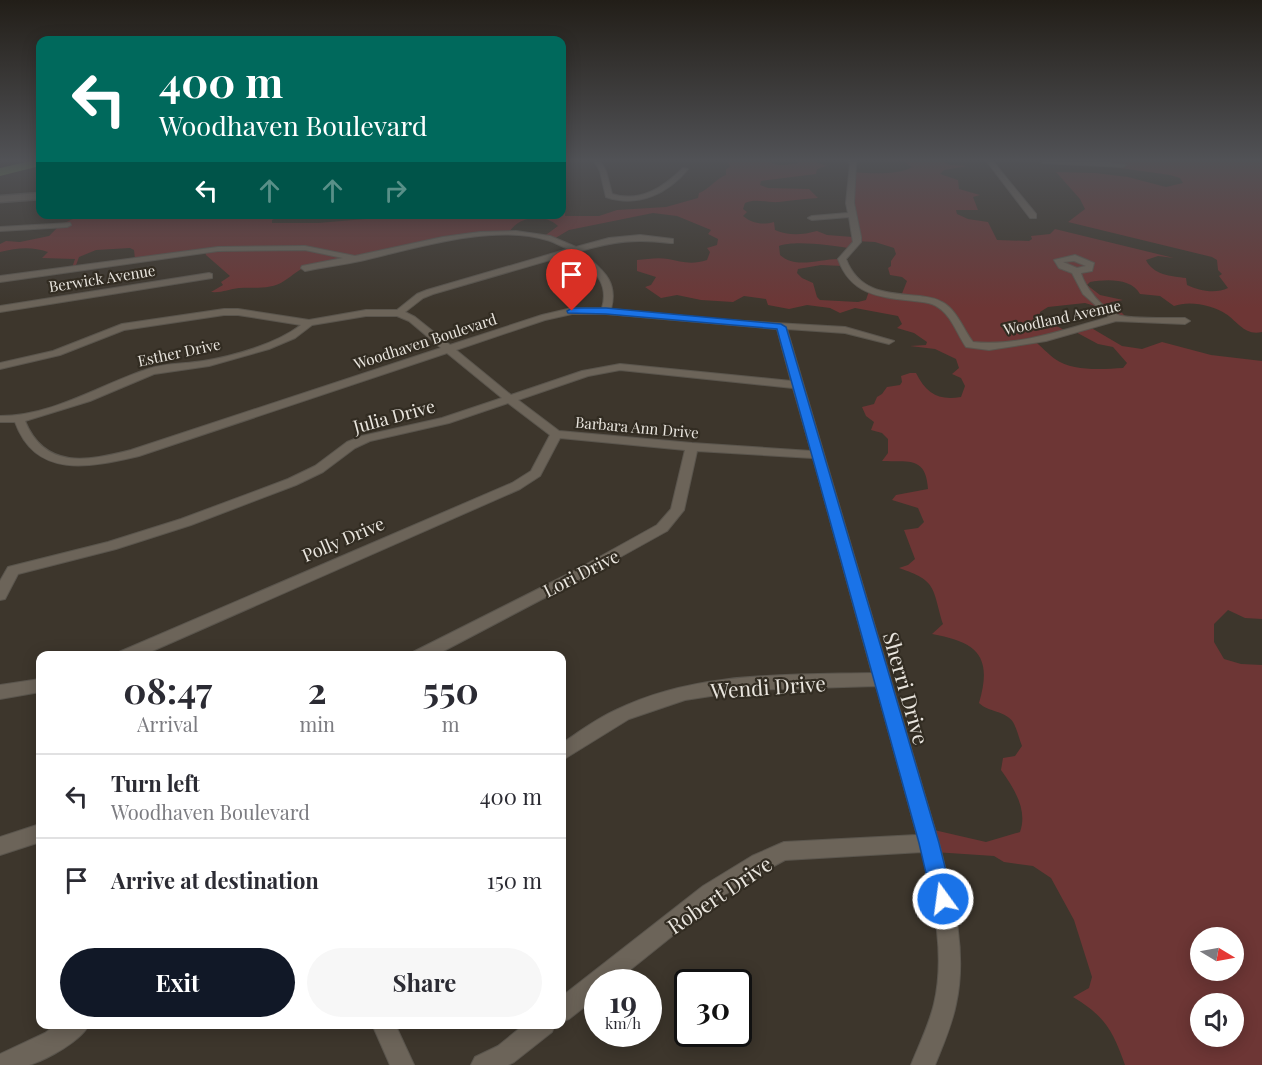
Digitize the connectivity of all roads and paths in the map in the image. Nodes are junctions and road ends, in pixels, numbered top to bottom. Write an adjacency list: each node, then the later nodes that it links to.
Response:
1 (851, 209): 3 (street, Woodland Avenue)
2 (1027, 209): 4 (street)
3 (851, 216): 5 (street); 18 (street, Woodland Avenue)
4 (1033, 216)
5 (812, 218)
6 (67, 225): 7 (street)
7 (0, 229)
8 (670, 241): 9 (street)
9 (574, 249): 10 (street); 16 (street); 17 (street)
10 (358, 259): 11 (street); 14 (street)
11 (305, 268)
12 (1076, 271): 18 (street)
13 (209, 276): 15 (street, Berwick Avenue)
14 (0, 279)
15 (0, 309)
16 (606, 311): 21 (street, Woodhaven Boulevard); 23 (street, Woodhaven Boulevard)
17 (399, 313): 20 (street); 23 (street, Barbara Ann Drive)
18 (1116, 318): 19 (street, Woodland Avenue)
19 (1185, 321)
20 (309, 323): 24 (street); 28 (street, Esther Drive)
21 (781, 327): 22 (street, Woodhaven Boulevard); 25 (street, Sherri Drive)
22 (889, 341)
23 (448, 349): 26 (street, Barbara Ann Drive); 28 (street, Woodhaven Boulevard)
24 (0, 366)
25 (799, 385): 26 (street, Julia Drive); 31 (street, Sherri Drive)
26 (509, 399): 29 (street, Barbara Ann Drive); 32 (street, Julia Drive)
27 (0, 419): 28 (street)
28 (19, 419)
29 (556, 435): 30 (street, Barbara Ann Drive); 33 (street, Polly Drive)
30 (692, 447): 31 (street, Barbara Ann Drive); 34 (street, Lori Drive)
31 (818, 455): 35 (street, Sherri Drive)
32 (0, 595)
33 (136, 651)
34 (429, 651)
35 (881, 679): 38 (street, Wendi Drive); 40 (street, Sherri Drive)
36 (36, 687): 37 (street)
37 (0, 692)
38 (566, 750)
39 (36, 834): 41 (street)
40 (929, 843): 42 (street, Robert Drive); 51 (street, Sherri Drive)
41 (0, 846)
42 (615, 969)
43 (584, 993): 44 (street, Robert Drive)
44 (566, 1007)
45 (71, 1029): 48 (street)
46 (385, 1029): 49 (street)
47 (538, 1029): 50 (street)
48 (3, 1065)
49 (402, 1065)
50 (483, 1065)
51 (923, 1065)

